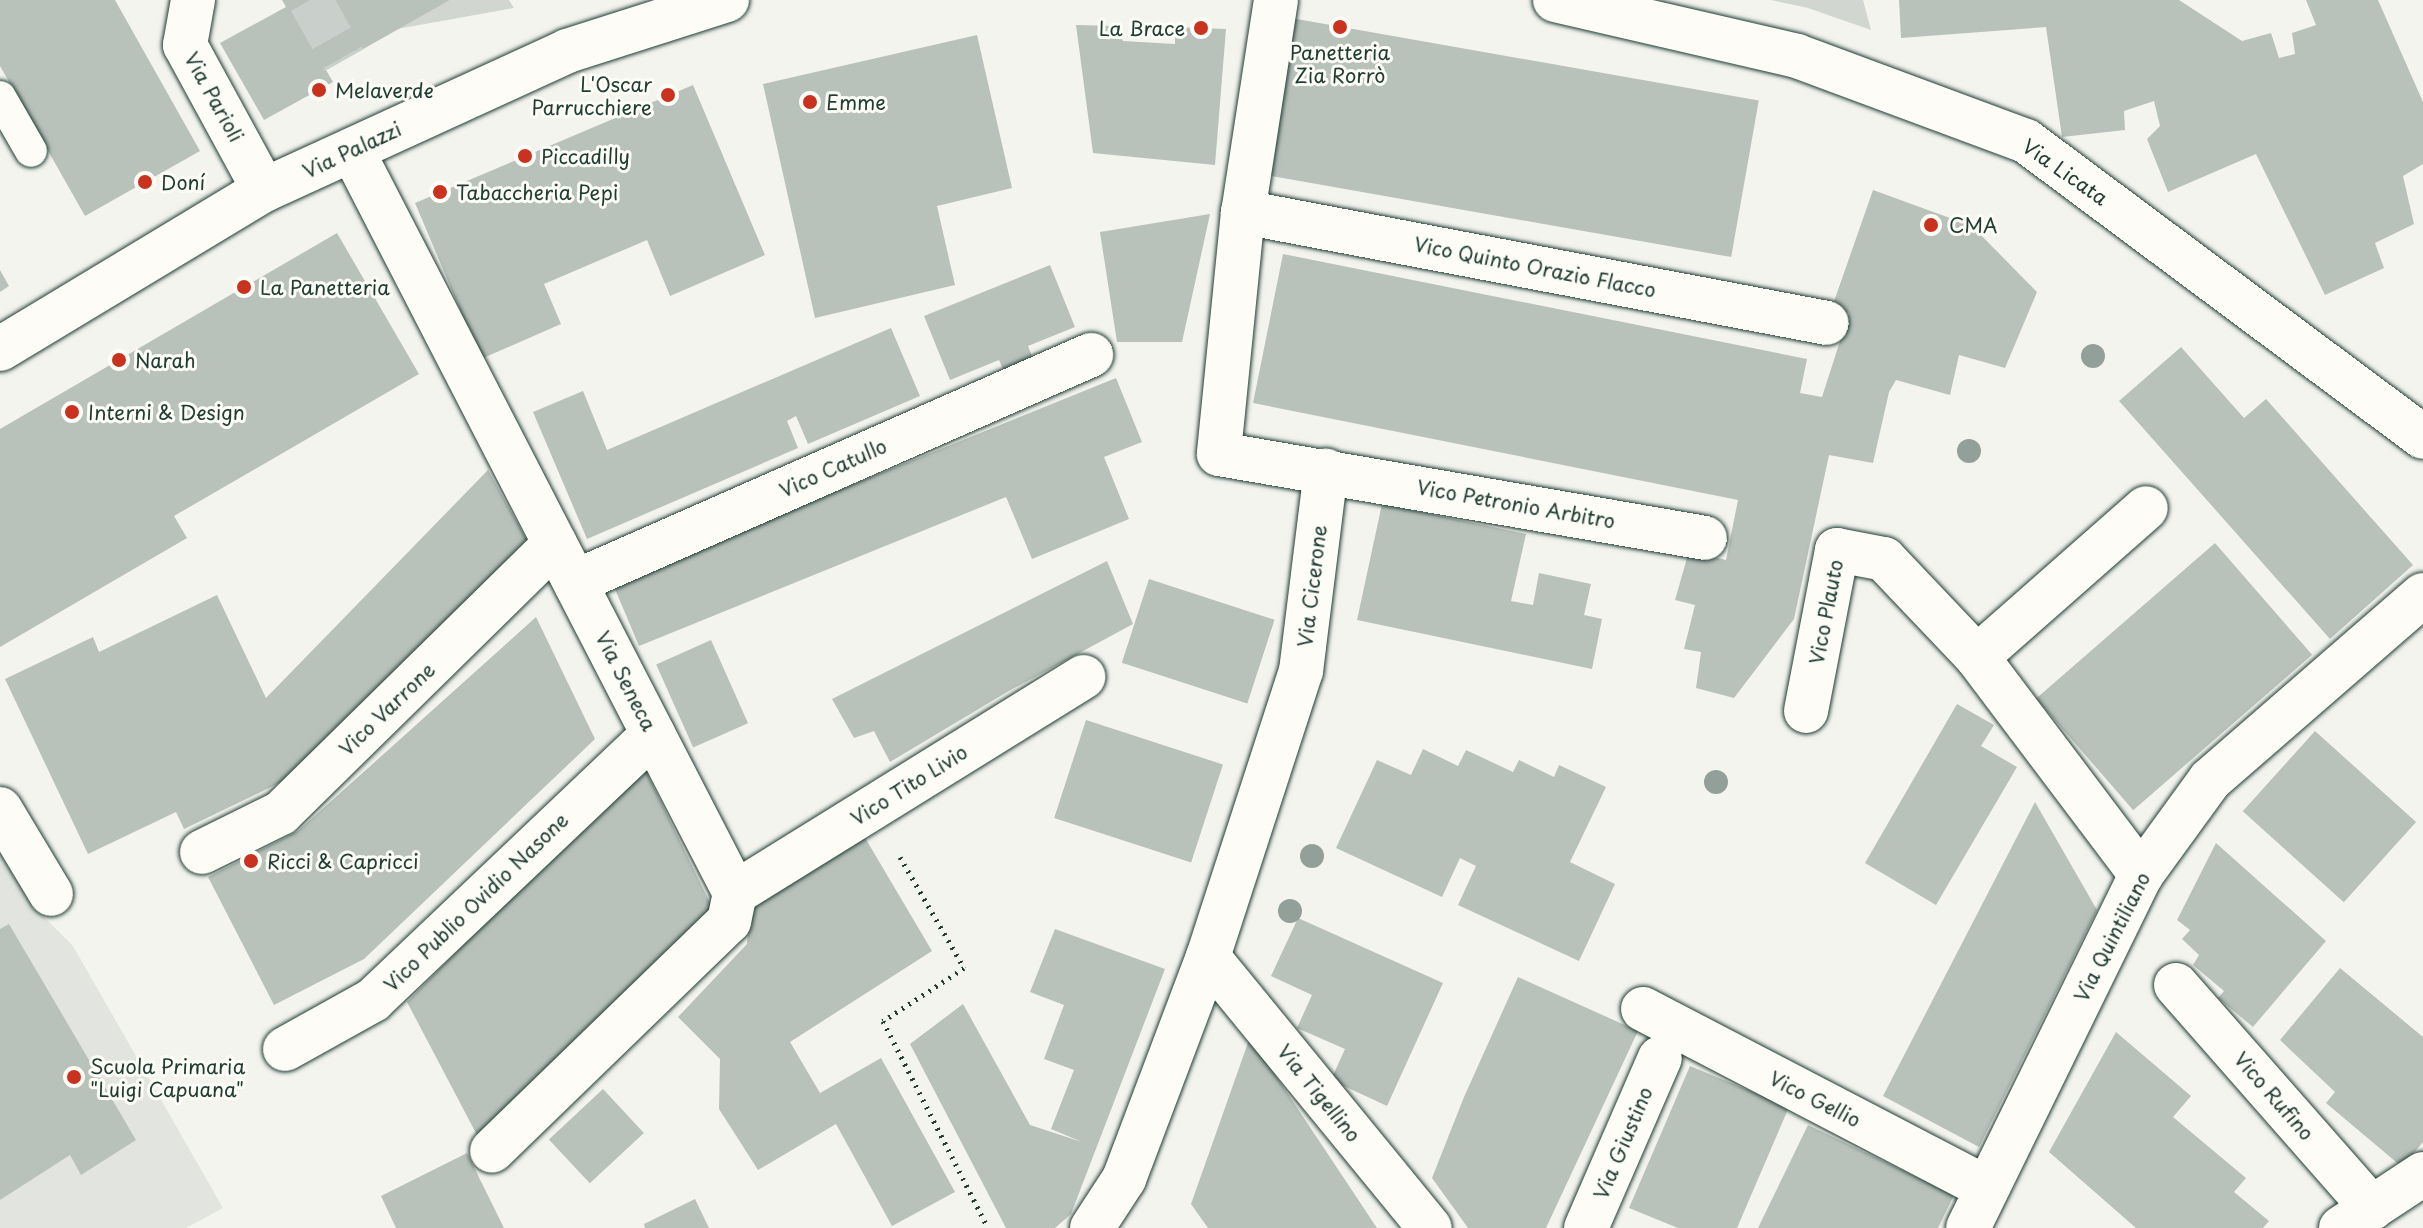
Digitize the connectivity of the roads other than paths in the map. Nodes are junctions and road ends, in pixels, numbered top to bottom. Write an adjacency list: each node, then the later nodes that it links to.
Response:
1 (193, 0): 8 (street, Via Parioli)
2 (727, 0): 6 (street, Via Palazzi)
3 (1276, 0): 9 (street)
4 (1555, 0): 13 (street, Via Licata)
5 (0, 97): 7 (lane)
6 (352, 150): 8 (street, Via Palazzi); 17 (street, Via Seneca)
7 (31, 151)
8 (264, 190): 11 (street, Via Palazzi)
9 (1243, 212): 10 (street, Vico Quinto Orazio Flacco); 14 (street)
10 (1827, 323)
11 (0, 349)
12 (1091, 355): 18 (street, Vico Catullo)
13 (2423, 437)
14 (1326, 471): 16 (street, Vico Petronio Arbitro); 29 (street, Via Cicerone)
15 (2146, 508): 20 (street)
16 (1705, 538)
17 (555, 544): 18 (street, Via Seneca); 25 (street, Vico Varrone)
18 (575, 582): 23 (street, Via Seneca)
19 (2423, 595): 26 (street, Via Quintiliano)
20 (1977, 657): 22 (street, Vico Plauto); 26 (street, Vico Plauto)
21 (1084, 677): 27 (street, Vico Tito Livio)
22 (1806, 711)
23 (653, 734): 27 (street, Via Seneca); 32 (street, Vico Publio Ovidio Nasone)
24 (0, 809): 28 (street)
25 (202, 852)
26 (2141, 875): 36 (street, Via Quintiliano)
27 (735, 893): 34 (street)
28 (51, 894)
29 (1208, 957): 38 (street, Via Cicerone); 39 (street, Via Tigellino)
30 (2176, 985): 37 (street, Vico Rufino)
31 (1643, 1009): 36 (street, Vico Gellio)
32 (285, 1049)
33 (1660, 1058): 40 (street, Via Giustino)
34 (492, 1151)
35 (2423, 1174): 37 (street)
36 (1987, 1188): 41 (street, Via Quintiliano)
37 (2356, 1218)
38 (1092, 1228)
39 (1430, 1228)
40 (1586, 1228)
41 (1968, 1228)

